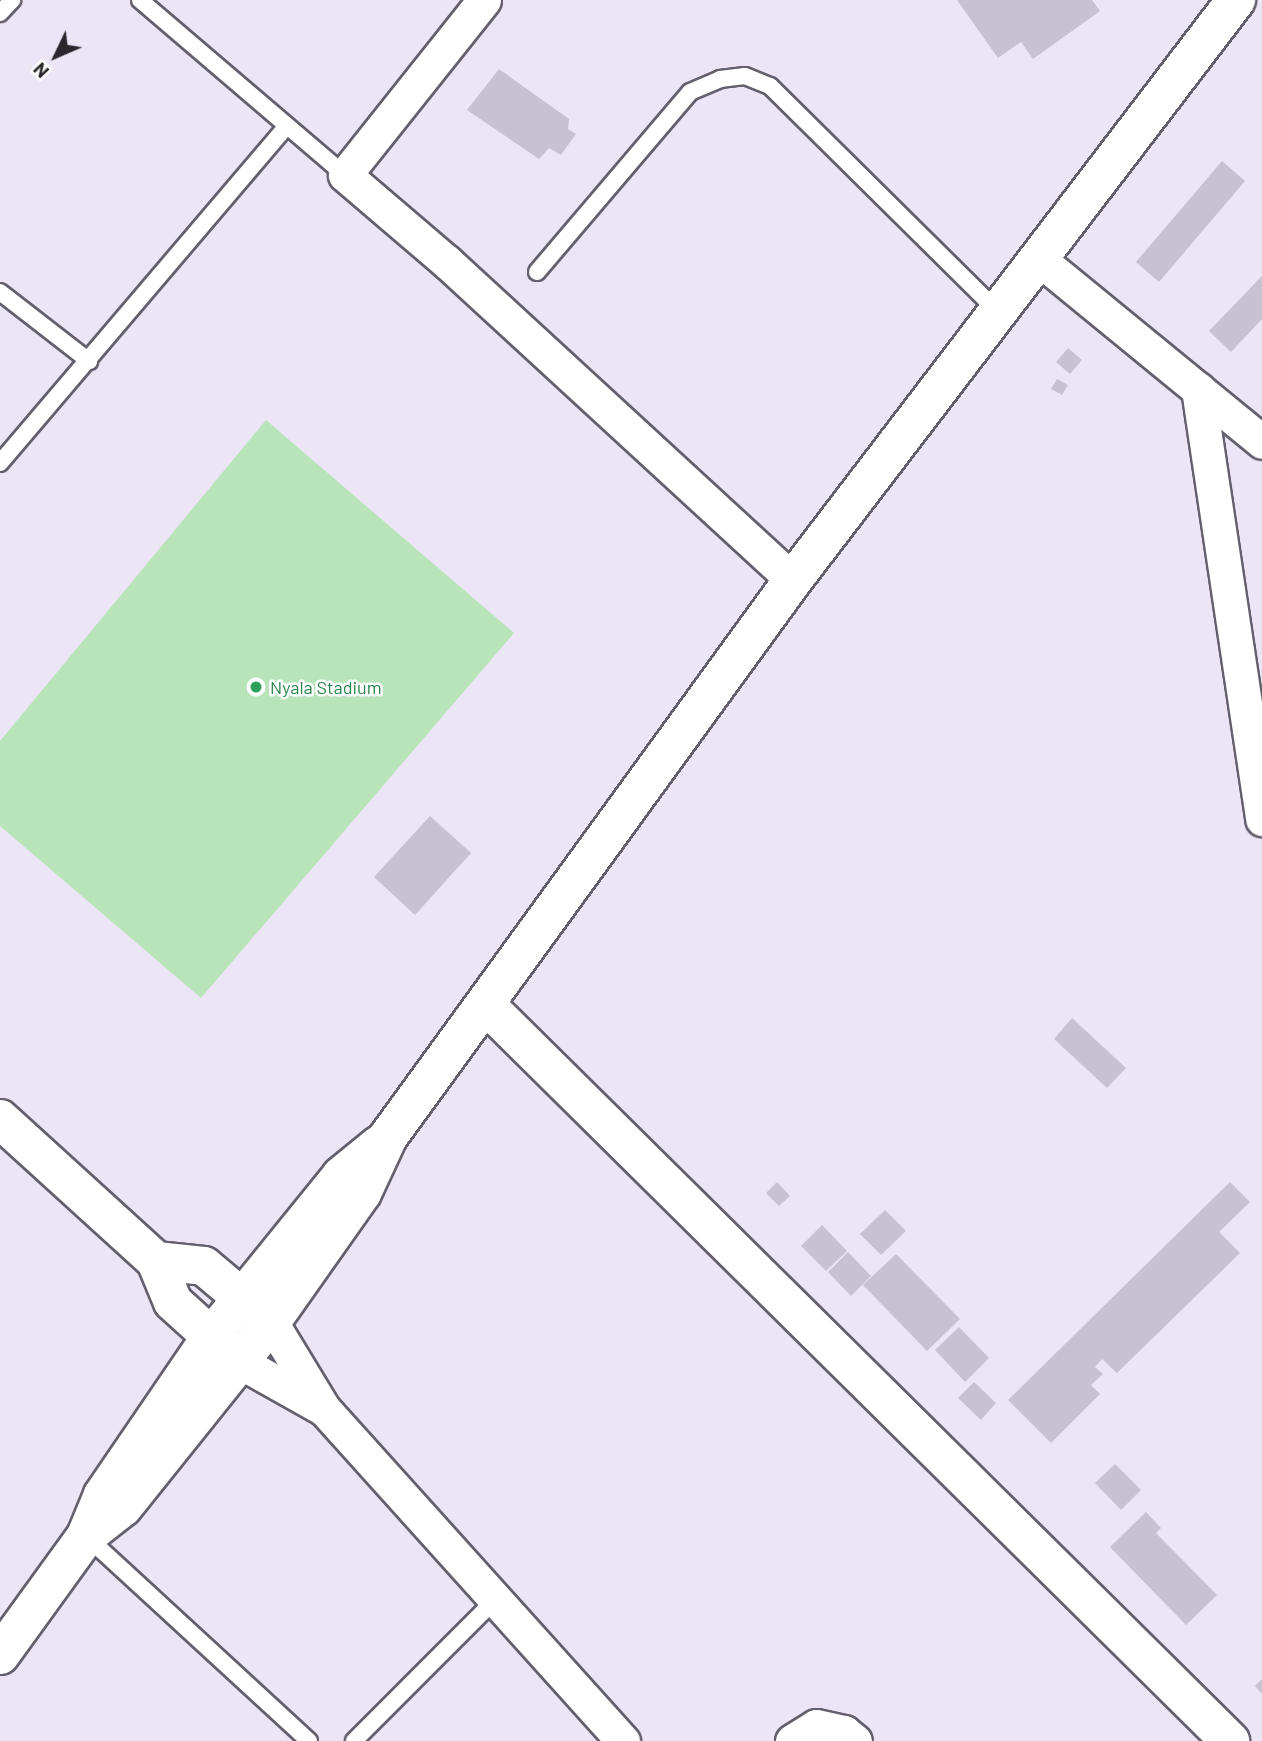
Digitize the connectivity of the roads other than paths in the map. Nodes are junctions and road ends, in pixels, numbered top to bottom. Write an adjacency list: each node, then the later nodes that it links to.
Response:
1 (12, 0): 5 (lane)
2 (140, 0): 6 (lane)
3 (484, 0): 7 (street)
4 (1236, 0): 8 (main road)
5 (0, 13)
6 (286, 127): 7 (lane); 12 (lane)
7 (345, 175): 16 (street)
8 (1040, 260): 11 (main road); 13 (street)
9 (537, 272): 11 (lane)
10 (0, 292): 12 (lane)
11 (999, 313): 16 (main road)
12 (89, 362): 15 (lane)
13 (1198, 389): 14 (street); 17 (street)
14 (1262, 442)
15 (0, 463)
16 (793, 580): 18 (main road)
17 (1262, 819)
18 (486, 1005): 20 (main road); 35 (main road)
19 (0, 1119): 21 (main road)
20 (388, 1137): 22 (main road); 23 (main road)
21 (156, 1261): 22 (main road); 24 (main road)
22 (242, 1298): 23 (main road); 24 (main road)
23 (271, 1322): 25 (main road); 26 (street)
24 (210, 1338): 25 (main road); 27 (main road)
25 (240, 1362): 26 (street); 27 (main road)
26 (324, 1409): 28 (street)
27 (86, 1536): 29 (main road); 30 (lane)
28 (496, 1600): 31 (lane); 32 (street)
29 (0, 1655)
30 (309, 1741)
31 (354, 1741)
32 (623, 1741)
33 (792, 1741): 34 (street)
34 (855, 1741)
35 (1230, 1741)

